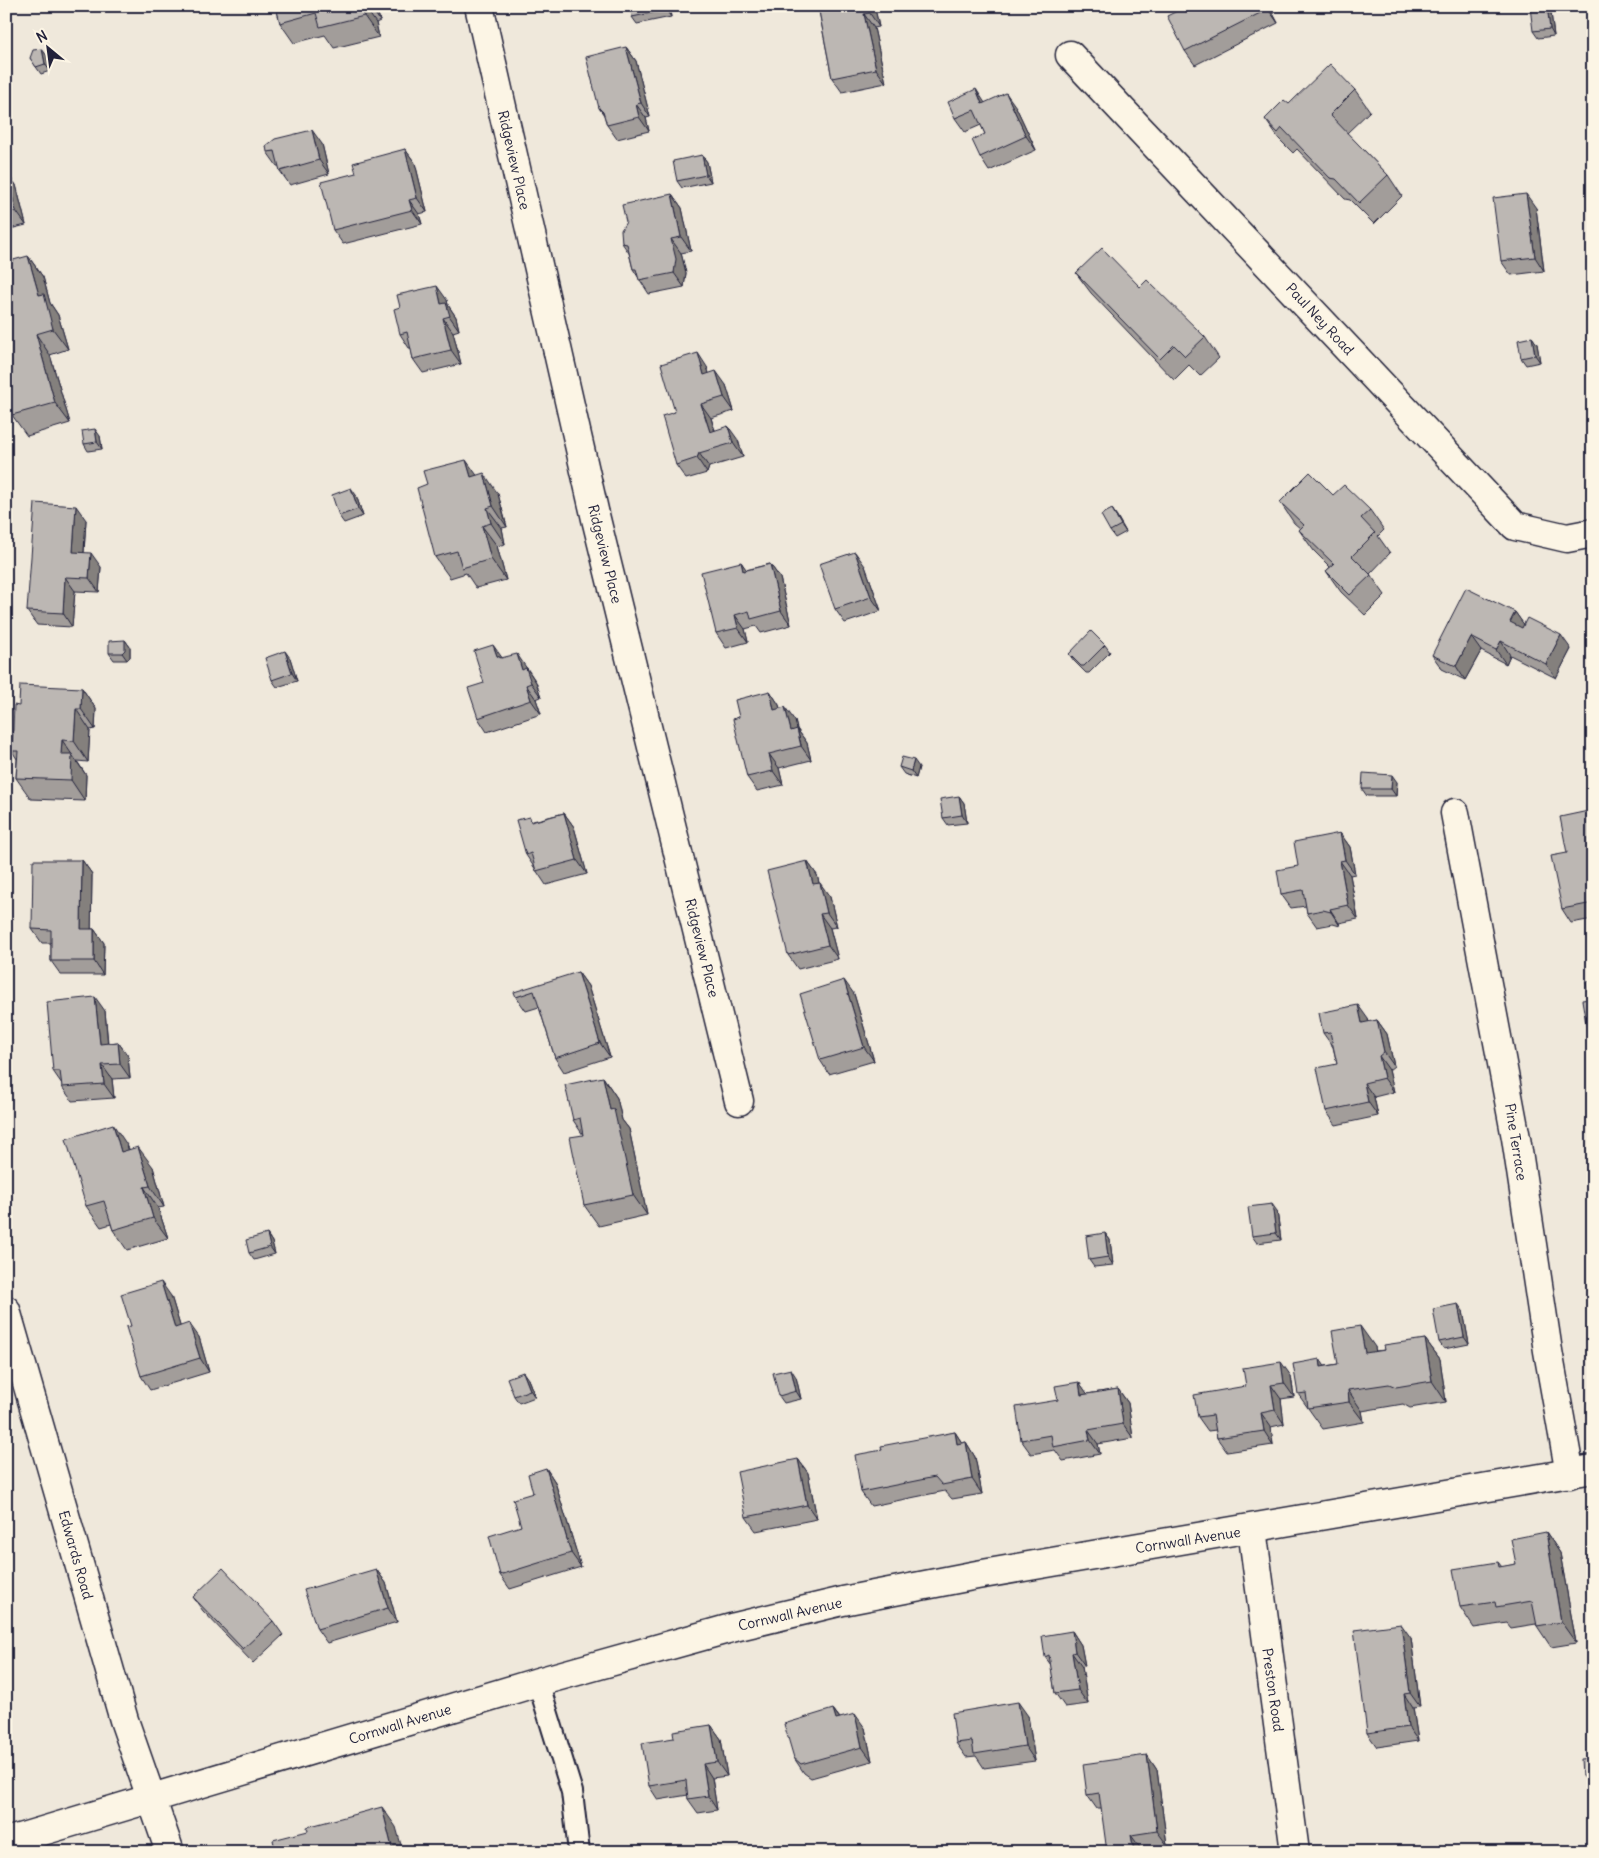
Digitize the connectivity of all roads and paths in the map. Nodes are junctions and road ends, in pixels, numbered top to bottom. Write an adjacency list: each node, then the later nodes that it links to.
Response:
1 (479, 6): 5 (street, Ridgeview Place)
2 (1070, 55): 3 (street, Paul Ney Road)
3 (1593, 533)
4 (1455, 813): 7 (street, Pine Terrace)
5 (740, 1101)
6 (6, 1310): 10 (street, Edwards Road)
7 (1581, 1471): 8 (street, Cornwall Avenue)
8 (1252, 1529): 9 (street, Cornwall Avenue); 14 (street, Preston Road)
9 (538, 1682): 10 (street, Cornwall Avenue); 13 (lane)
10 (152, 1798): 11 (street, Cornwall Avenue); 12 (street, Edwards Road)
11 (6, 1842)
12 (170, 1852)
13 (579, 1852)
14 (1295, 1852)

